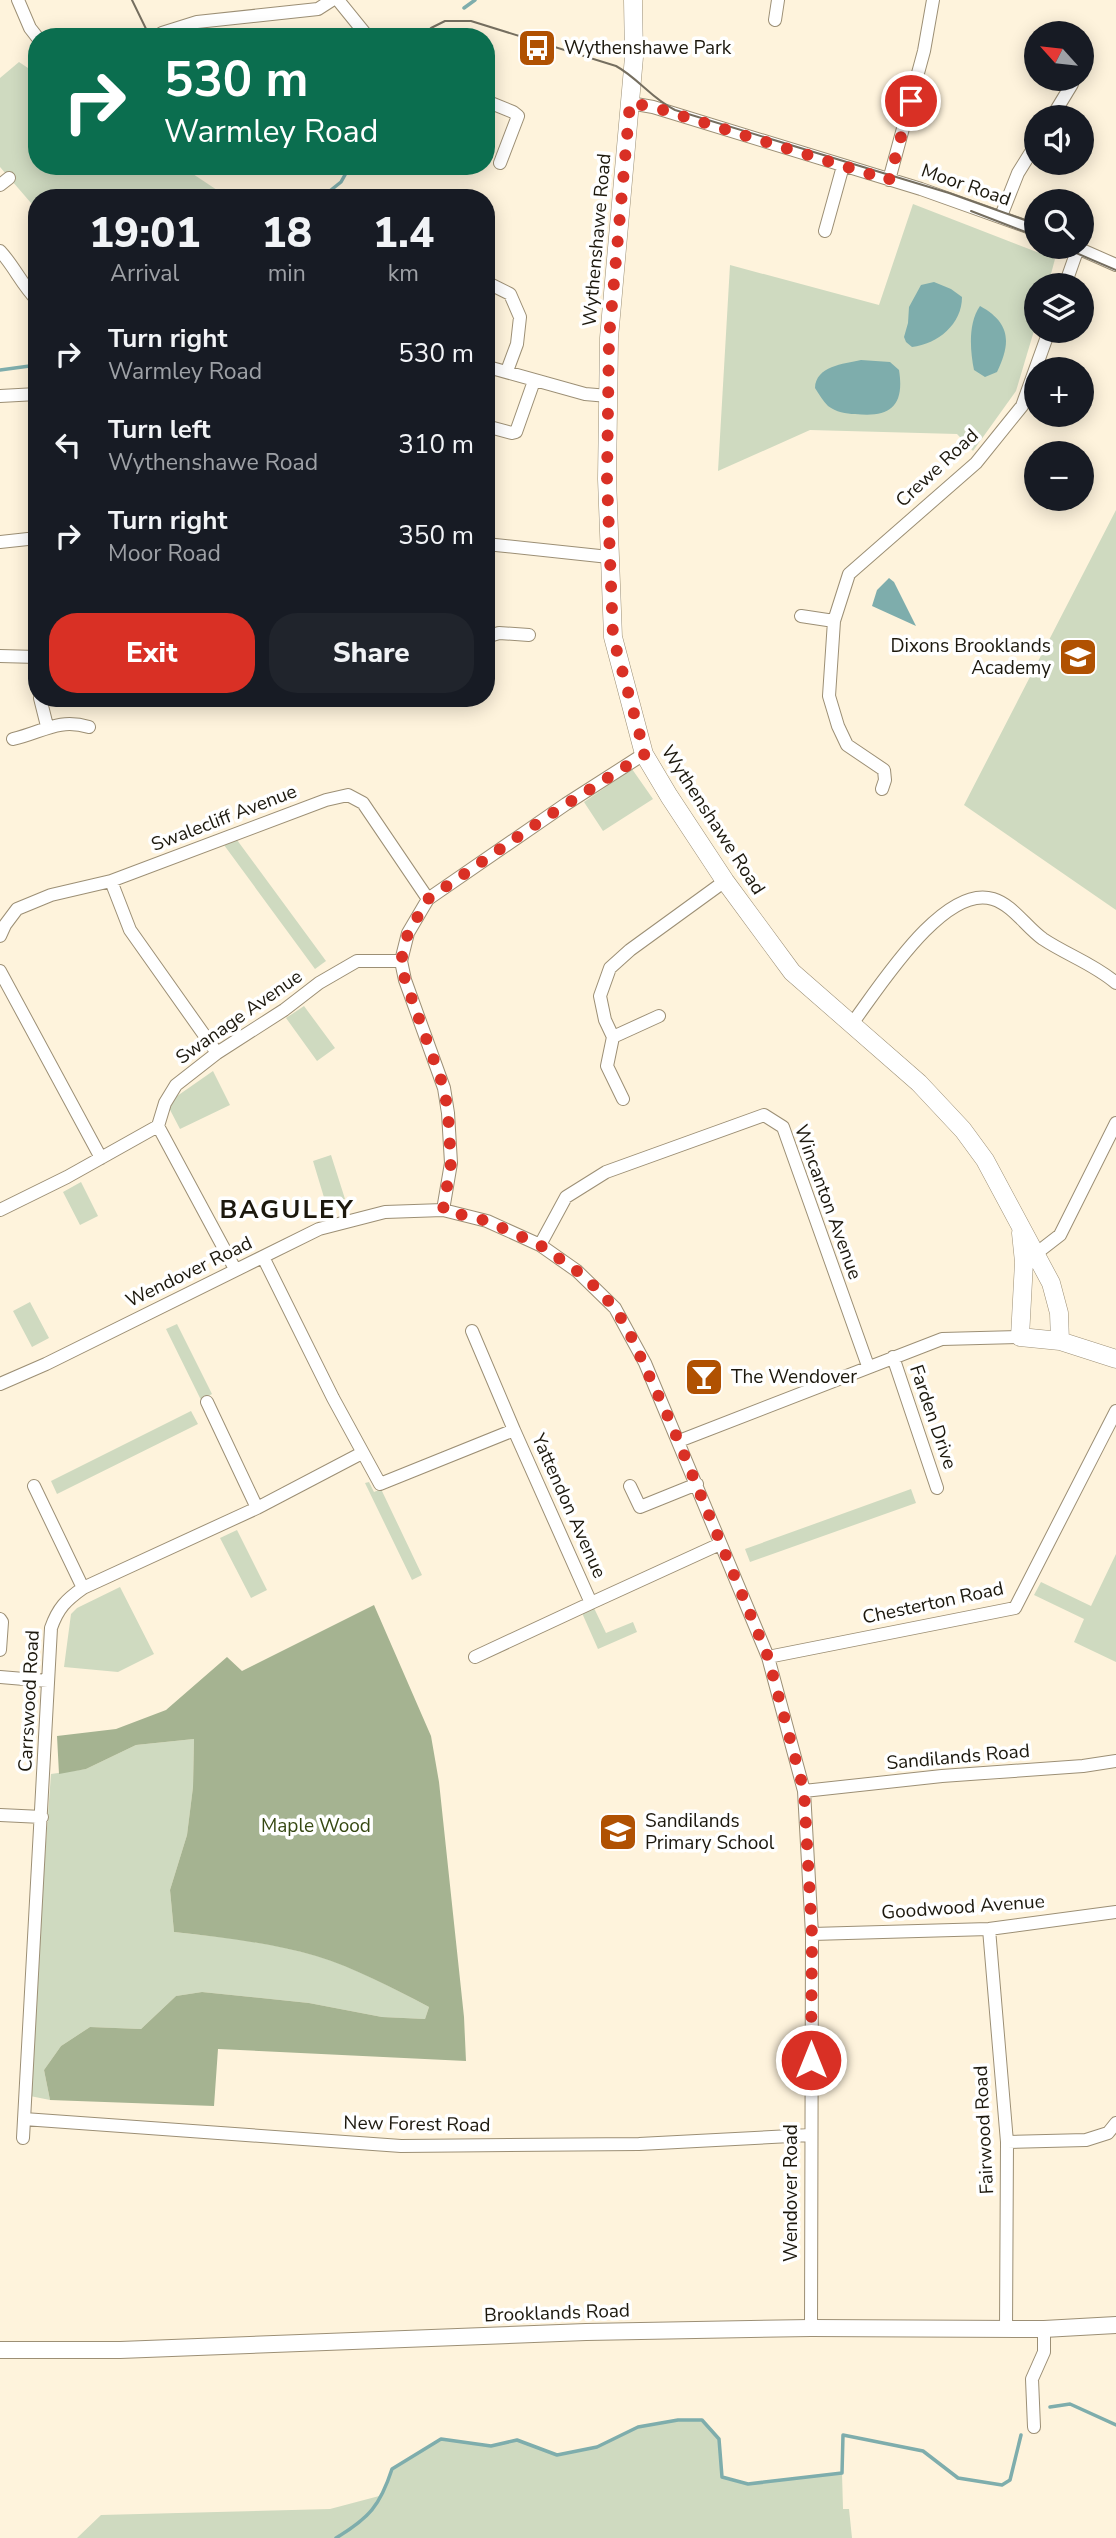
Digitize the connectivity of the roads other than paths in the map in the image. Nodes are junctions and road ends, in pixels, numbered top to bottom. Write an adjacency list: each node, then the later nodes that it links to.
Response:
1 (18, 0): 9 (street)
2 (332, 0): 7 (street)
3 (338, 0): 11 (street)
4 (633, 0): 12 (main road, Wythenshawe Road)
5 (778, 0): 8 (street)
6 (933, 0): 17 (street)
7 (268, 7): 10 (street)
8 (775, 20)
9 (30, 28)
10 (178, 28)
11 (361, 28)
12 (630, 103): 16 (street, Moor Road); 32 (main road, Wythenshawe Road)
13 (495, 105): 14 (street)
14 (500, 163)
15 (1024, 163): 18 (street)
16 (843, 166): 17 (street, Moor Road); 20 (street)
17 (889, 180): 18 (street, Moor Road)
18 (1001, 216): 19 (street, Moor Road)
19 (1024, 225)
20 (825, 231)
21 (0, 251): 25 (street)
22 (1094, 255): 23 (street)
23 (1116, 265)
24 (495, 286): 28 (street)
25 (28, 291)
26 (1045, 343): 39 (street, Crewe Road)
27 (495, 368): 28 (street)
28 (507, 371): 29 (street)
29 (534, 380): 32 (street); 33 (street)
30 (28, 394): 31 (street)
31 (0, 396)
32 (608, 396): 37 (main road, Wythenshawe Road)
33 (495, 428)
34 (28, 539): 35 (street)
35 (0, 542)
36 (495, 545): 37 (street)
37 (609, 557): 48 (main road, Wythenshawe Road)
38 (801, 617): 39 (street)
39 (834, 621): 49 (street, Crewe Road)
40 (495, 634): 41 (street)
41 (529, 635)
42 (0, 656): 43 (street)
43 (28, 657)
44 (42, 707): 45 (street)
45 (47, 726): 46 (street); 47 (street)
46 (89, 727)
47 (13, 739)
48 (645, 754): 51 (main road, Wythenshawe Road); 52 (street)
49 (882, 789)
50 (111, 881): 52 (street, Swalecliff Avenue); 53 (street, Swalecliff Avenue); 61 (street)
51 (726, 881): 59 (main road, Wythenshawe Road); 60 (street)
52 (428, 899): 54 (street)
53 (0, 936)
54 (401, 961): 61 (street, Swanage Avenue); 67 (street)
55 (0, 971): 57 (street)
56 (1116, 983): 59 (street)
57 (6, 994): 65 (street)
58 (659, 1016): 60 (street)
59 (851, 1025): 70 (main road, Wythenshawe Road)
60 (613, 1037): 62 (street)
61 (216, 1053): 64 (street, Swanage Avenue)
62 (623, 1098)
63 (1116, 1124): 70 (street)
64 (158, 1126): 65 (street); 71 (street)
65 (101, 1158): 66 (street)
66 (0, 1210)
67 (443, 1210): 68 (street, Wendover Road); 69 (street, Wendover Road)
68 (540, 1245): 77 (street, Wincanton Avenue); 82 (street, Wendover Road)
69 (263, 1257): 71 (street, Wendover Road); 83 (street, Yattendon Avenue)
70 (1031, 1258): 73 (main road); 74 (main road, Wythenshawe Road)
71 (235, 1269): 78 (street, Wendover Road)
72 (472, 1331): 81 (street)
73 (1020, 1337): 74 (main road); 75 (street)
74 (1060, 1340): 76 (main road)
75 (892, 1357): 77 (street); 87 (street, Farden Drive)
76 (1116, 1359)
77 (868, 1366): 82 (street)
78 (0, 1384)
79 (207, 1402): 88 (street)
80 (1116, 1411): 95 (street, Chesterton Road)
81 (514, 1430): 83 (street, Yattendon Avenue); 91 (street, Yattendon Avenue)
82 (679, 1441): 84 (street, Wendover Road)
83 (362, 1453): 88 (street, Carrswood Road)
84 (697, 1484): 86 (street); 89 (street, Wendover Road)
85 (34, 1486): 90 (street)
86 (629, 1486)
87 (937, 1488)
88 (257, 1508): 90 (street, Carrswood Road)
89 (720, 1544): 91 (street, Yattendon Avenue); 95 (street, Wendover Road)
90 (83, 1588): 97 (street, Carrswood Road)
91 (591, 1603): 94 (street)
92 (0, 1619): 93 (street)
93 (0, 1650)
94 (475, 1657)
95 (768, 1657): 99 (street, Wendover Road)
96 (0, 1677): 97 (street)
97 (48, 1681): 101 (street, Carrswood Road)
98 (1116, 1761): 99 (street, Sandilands Road)
99 (804, 1791): 104 (street, Wendover Road)
100 (0, 1815): 101 (street)
101 (42, 1817): 105 (street, Carrswood Road)
102 (1116, 1912): 103 (street, Goodwood Avenue)
103 (989, 1929): 104 (street, Goodwood Avenue); 109 (street, Fairwood Road)
104 (812, 1934): 107 (street, Wendover Road)
105 (24, 2119): 107 (street, New Forest Road); 108 (street, Carrswood Road)
106 (1116, 2123): 109 (street)
107 (810, 2135): 111 (street, Wendover Road)
108 (23, 2138)
109 (1007, 2142): 113 (street, Fairwood Road)
110 (1116, 2325): 112 (street, Brooklands Road)
111 (811, 2328): 113 (street, Brooklands Road); 114 (street, Brooklands Road)
112 (1044, 2329): 113 (street, Brooklands Road); 115 (street)
113 (1006, 2330)
114 (0, 2350)
115 (1034, 2427)

